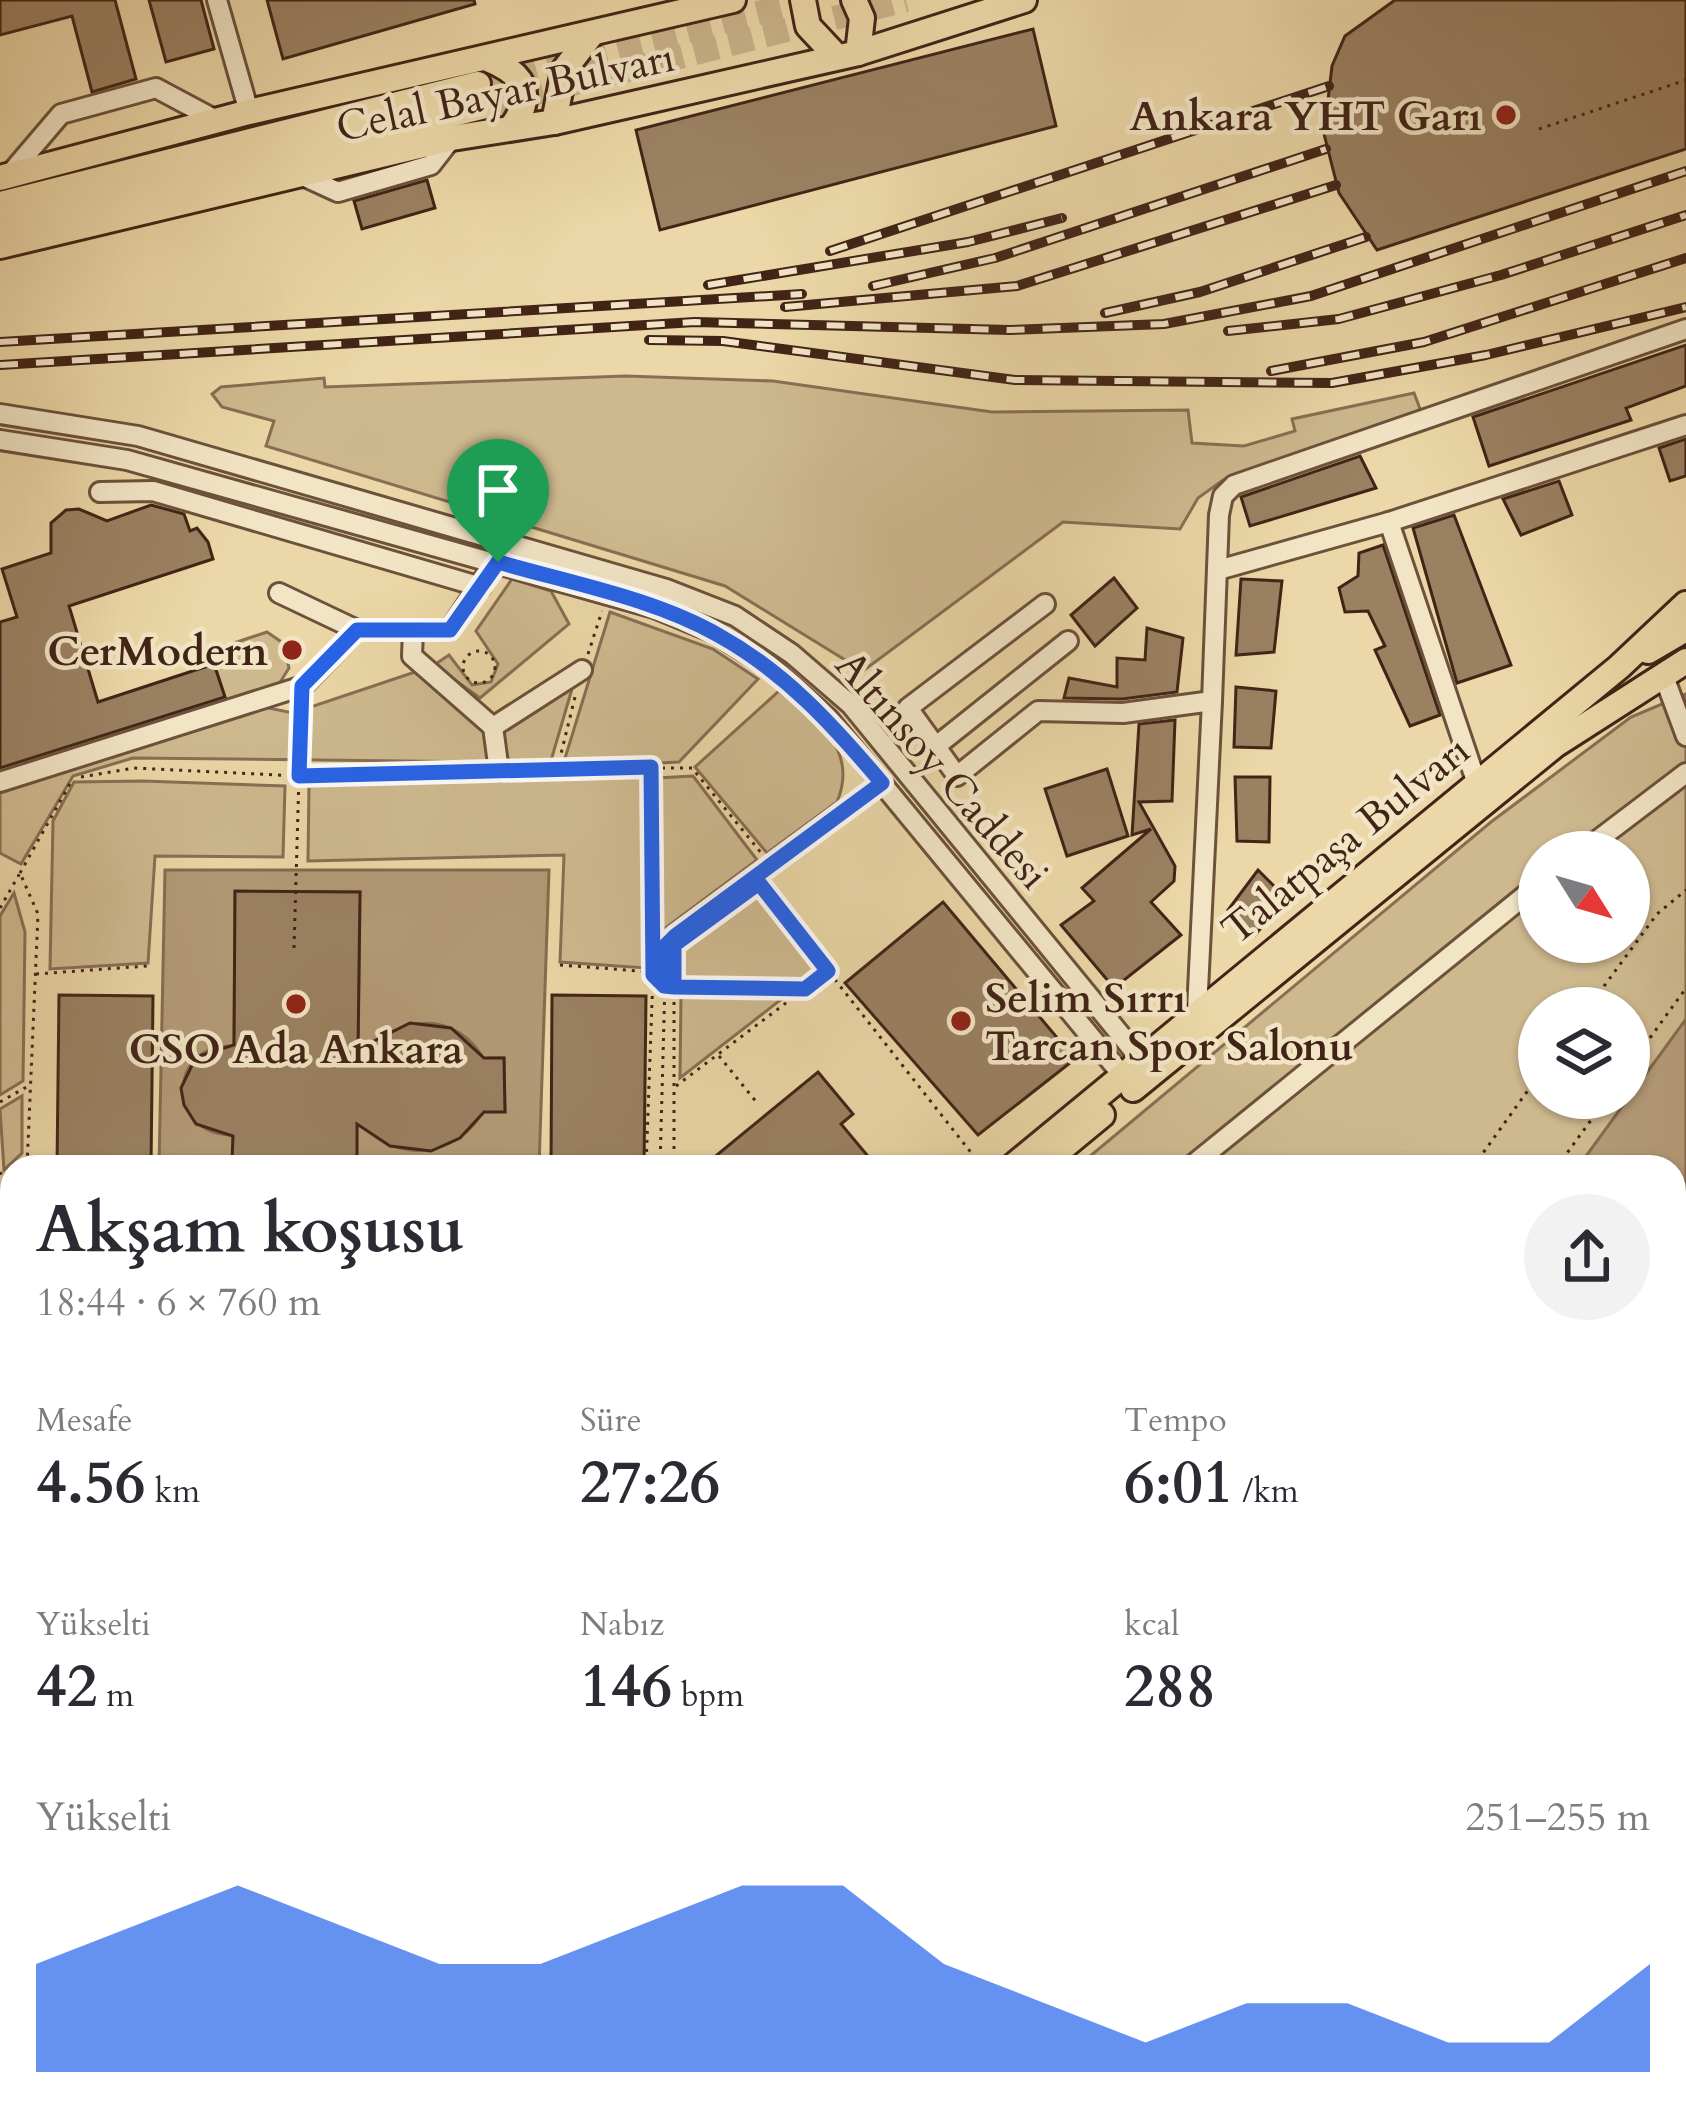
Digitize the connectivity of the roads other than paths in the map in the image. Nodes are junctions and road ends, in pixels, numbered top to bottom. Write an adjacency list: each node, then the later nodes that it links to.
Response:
1 (217, 0): 9 (street)
2 (733, 0): 6 (main road, Celal Bayar Bulvarı)
3 (803, 0): 7 (main road)
4 (854, 0): 7 (main road)
5 (1024, 0): 7 (main road, Celal Bayar Bulvarı)
6 (591, 35): 8 (main road, Celal Bayar Bulvarı); 11 (main road)
7 (847, 55): 11 (main road, Celal Bayar Bulvarı)
8 (488, 59): 9 (main road, Celal Bayar Bulvarı); 12 (main road)
9 (249, 112): 10 (main road, Celal Bayar Bulvarı)
10 (216, 120): 13 (main road, Celal Bayar Bulvarı); 13 (street)
11 (554, 122): 12 (main road, Celal Bayar Bulvarı)
12 (512, 127): 16 (main road, Celal Bayar Bulvarı)
13 (5, 177)
14 (0, 204): 15 (main road, Celal Bayar Bulvarı)
15 (0, 227)
16 (0, 246)
17 (1686, 328): 25 (street)
18 (0, 414): 23 (street, Altınsoy Caddesi)
19 (1686, 425): 22 (street)
20 (0, 440): 24 (street, Altınsoy Caddesi)
21 (100, 492): 26 (street)
22 (1389, 522): 25 (street); 45 (street)
23 (506, 541): 24 (street); 50 (street, Altınsoy Caddesi)
24 (498, 562): 26 (street); 50 (street, Altınsoy Caddesi)
25 (1218, 570): 39 (street)
26 (481, 587): 32 (street)
27 (279, 593): 31 (street)
28 (1045, 604): 42 (street)
29 (1686, 604): 35 (main road, Talatpaşa Bulvarı)
30 (1686, 629): 35 (main road, Talatpaşa Bulvarı)
31 (357, 630): 32 (street); 46 (street)
32 (412, 630): 40 (street)
33 (1068, 641): 42 (street)
34 (1686, 661): 38 (main road, Talatpaşa Bulvarı)
35 (1619, 667): 45 (main road, Talatpaşa Bulvarı)
36 (582, 670): 40 (street)
37 (1676, 679): 38 (main road, Talatpaşa Bulvarı); 41 (street)
38 (1636, 690): 52 (main road, Talatpaşa Bulvarı)
39 (1212, 701): 42 (street); 49 (street)
40 (493, 727): 43 (street)
41 (1686, 736)
42 (935, 747)
43 (499, 771)
44 (1686, 773): 47 (street)
45 (1476, 781): 49 (main road, Talatpaşa Bulvarı)
46 (0, 782)
47 (1610, 831)
48 (1518, 901): 53 (street)
49 (1197, 1011): 50 (main road, Talatpaşa Bulvarı)
50 (1132, 1069): 51 (main road, Talatpaşa Bulvarı)
51 (1027, 1155)
52 (1054, 1155)
53 (1205, 1155)

